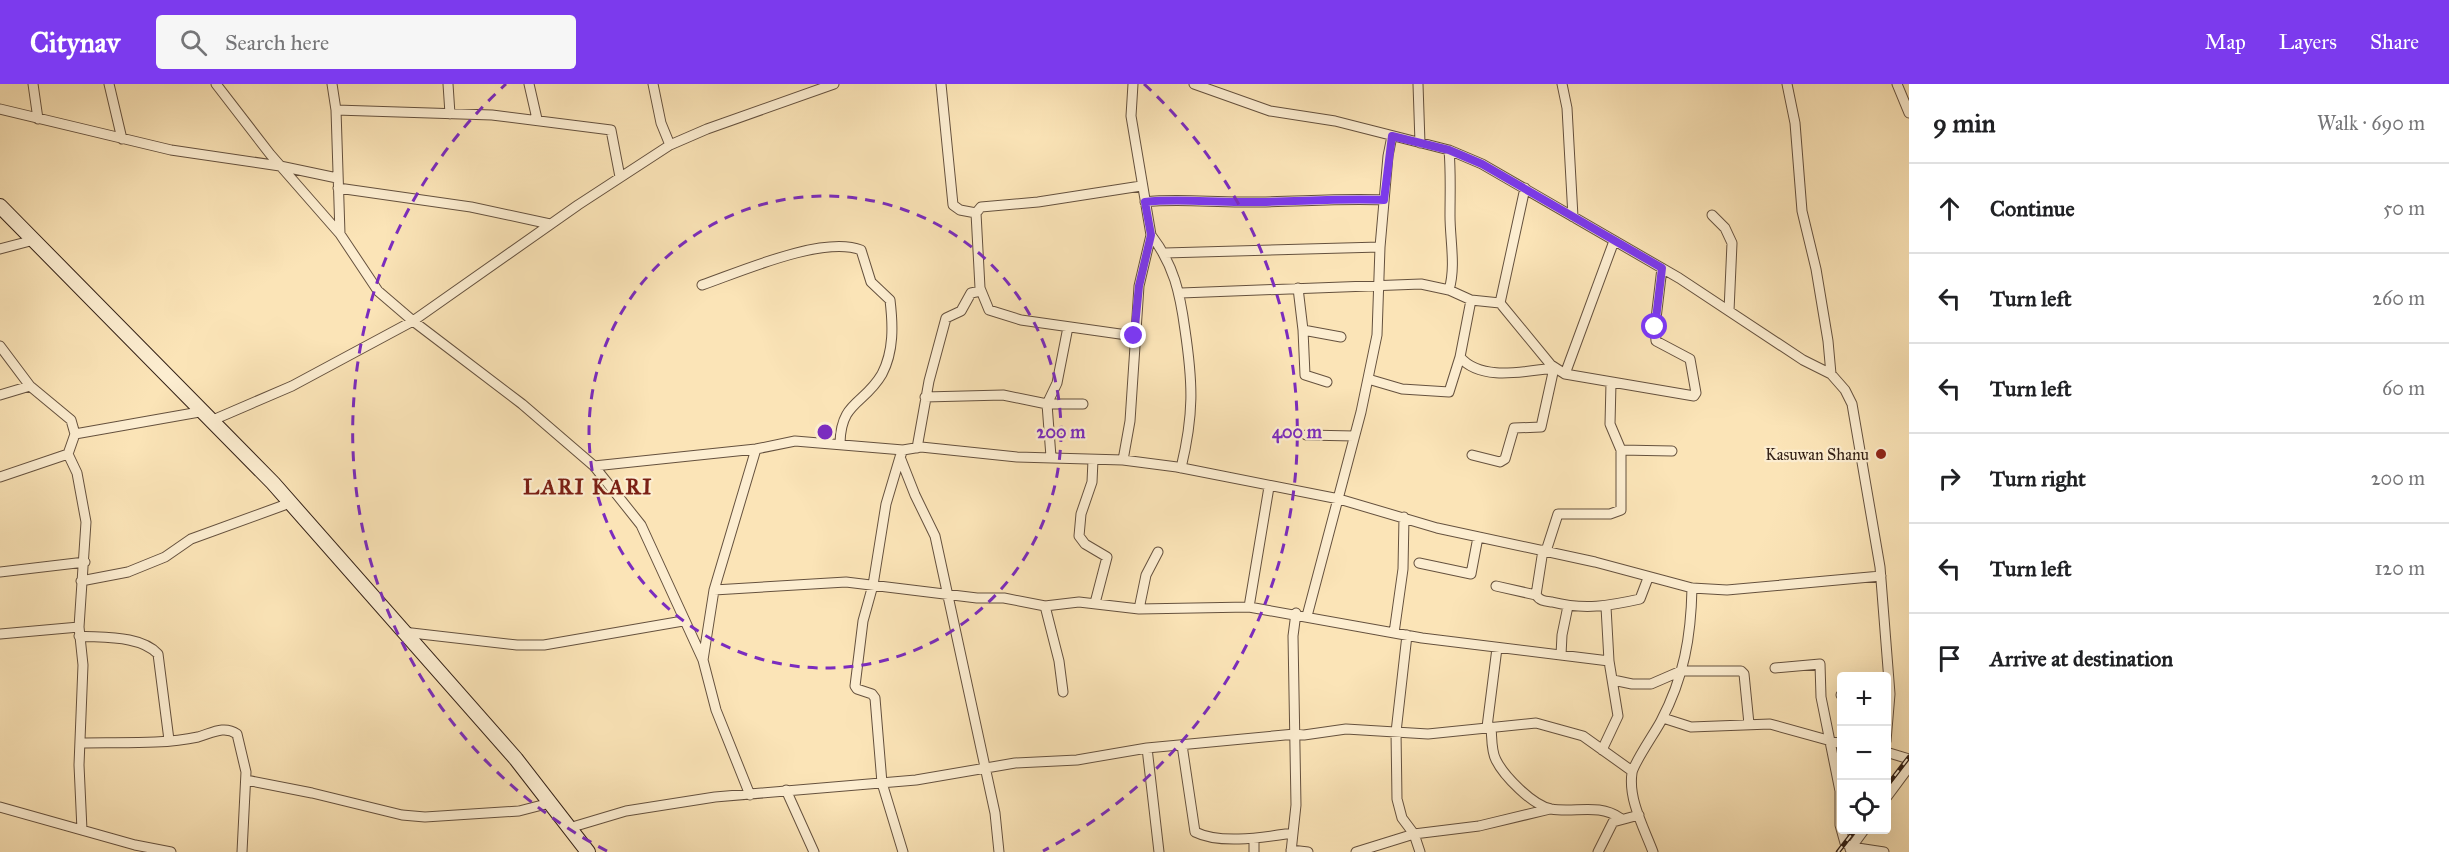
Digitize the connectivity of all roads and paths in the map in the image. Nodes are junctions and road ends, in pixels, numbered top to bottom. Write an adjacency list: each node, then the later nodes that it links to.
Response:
1 (33, 84): 21 (street)
2 (109, 84): 24 (street)
3 (216, 84): 28 (street)
4 (332, 84): 18 (street)
5 (448, 84): 20 (street)
6 (529, 84): 22 (street)
7 (653, 84): 26 (street)
8 (834, 84): 16 (street)
9 (941, 84): 37 (street)
10 (1133, 84): 31 (street)
11 (1194, 84): 23 (street)
12 (1418, 84): 25 (street)
13 (1562, 84): 39 (street)
14 (1787, 84): 67 (street)
15 (1897, 84): 19 (street)
16 (824, 86): 26 (street)
17 (0, 109): 21 (street)
18 (336, 110): 20 (street); 30 (street)
19 (1909, 113)
20 (450, 114): 22 (street)
21 (38, 119): 24 (street)
22 (537, 119): 29 (street)
23 (1392, 136): 25 (street); 34 (street)
24 (122, 140): 28 (street)
25 (1420, 143): 27 (street)
26 (670, 145): 29 (street)
27 (1449, 150): 33 (street); 52 (street)
28 (280, 166): 30 (street); 41 (street)
29 (620, 177): 40 (street)
30 (337, 178): 32 (street)
31 (1141, 186): 35 (street); 37 (street)
32 (338, 188): 40 (street); 41 (street)
33 (1525, 188): 39 (street); 56 (street)
34 (1384, 200): 35 (street); 45 (street)
35 (1145, 202): 42 (street)
36 (0, 206): 43 (street)
37 (976, 213): 53 (street)
38 (1712, 215): 57 (street)
39 (1573, 217): 44 (street)
40 (550, 224): 58 (street)
41 (340, 234): 58 (street)
42 (1151, 235): 47 (street); 61 (street)
43 (34, 240): 46 (street); 76 (street)
44 (1614, 241): 48 (street); 66 (street)
45 (1380, 248): 47 (street); 49 (street)
46 (0, 249)
47 (1165, 253): 54 (street)
48 (1662, 268): 57 (street); 70 (street)
49 (1378, 284): 51 (street); 52 (street); 68 (street)
50 (702, 285): 80 (street)
51 (1298, 288): 54 (street); 60 (street)
52 (1449, 290): 55 (street)
53 (981, 291): 59 (street); 73 (street)
54 (1181, 293): 92 (street)
55 (1471, 300): 56 (street); 64 (street)
56 (1500, 303): 65 (street)
57 (1729, 311): 67 (street)
58 (413, 321): 76 (street); 91 (street)
59 (1068, 327): 61 (street); 74 (street)
60 (1303, 330): 62 (street); 69 (street)
61 (1134, 336): 90 (street)
62 (1341, 337)
63 (0, 346): 71 (street)
64 (1460, 357): 65 (street); 68 (street)
65 (1554, 368): 66 (street); 87 (street)
66 (1565, 374): 70 (street)
67 (1831, 374): 104 (street)
68 (1368, 379): 79 (street)
69 (1327, 382)
70 (1611, 383): 83 (street)
71 (30, 386): 72 (street); 77 (street)
72 (0, 394)
73 (925, 397): 74 (street); 81 (street)
74 (1047, 404): 75 (street); 88 (street)
75 (1083, 404)
76 (209, 416): 77 (street); 96 (street)
77 (75, 434): 86 (street)
78 (1306, 435): 79 (street)
79 (1354, 436): 95 (street)
80 (840, 443): 82 (street); 85 (street)
81 (916, 448): 85 (street); 88 (street)
82 (756, 449): 91 (street); 110 (street)
83 (1621, 450): 84 (street); 99 (street)
84 (1672, 451)
85 (902, 453): 107 (street); 111 (street)
86 (68, 454): 93 (street); 101 (street)
87 (1472, 455)
88 (1051, 457): 89 (street)
89 (1093, 460): 90 (street); 113 (street)
90 (1123, 460): 92 (street)
91 (594, 466): 121 (street)
92 (1181, 468): 94 (street)
93 (0, 477)
94 (1269, 487): 95 (street); 116 (street)
95 (1339, 499): 97 (street); 120 (street)
96 (290, 503): 106 (street); 123 (street)
97 (1404, 517): 98 (street); 124 (street)
98 (1478, 537): 99 (street); 102 (street)
99 (1544, 550): 105 (street); 112 (street)
100 (1158, 552): 118 (street)
101 (85, 562): 103 (street); 106 (street)
102 (1419, 563)
103 (0, 572)
104 (1881, 576): 109 (street); 133 (street)
105 (1648, 578): 109 (street); 117 (street)
106 (81, 581): 122 (street)
107 (873, 585): 110 (street); 111 (street); 154 (street)
108 (1496, 586): 112 (street)
109 (1692, 588): 132 (street)
110 (714, 590): 129 (street)
111 (948, 594): 114 (street); 151 (street)
112 (1536, 595): 115 (street)
113 (1095, 603): 114 (street); 118 (street)
114 (1046, 606): 135 (street)
115 (1568, 606): 117 (street); 128 (street)
116 (1249, 607): 118 (street); 119 (street)
117 (1606, 607): 130 (street)
118 (1139, 609)
119 (1296, 614): 120 (street); 140 (street)
120 (1307, 616): 124 (street)
121 (683, 621): 123 (street); 129 (street)
122 (79, 631): 125 (street); 141 (street); 143 (street)
123 (403, 632): 158 (street)
124 (1394, 633): 126 (street)
125 (0, 634)
126 (1407, 635): 127 (street); 139 (street)
127 (1497, 648): 128 (street); 138 (street)
128 (1560, 655): 130 (street)
129 (704, 660): 157 (street)
130 (1609, 661): 134 (street)
131 (1775, 668): 142 (street)
132 (1681, 671): 134 (street); 136 (street); 137 (street)
133 (1887, 672)
134 (1613, 680): 147 (street)
135 (1062, 692)
136 (1663, 718): 137 (street); 152 (street)
137 (1749, 724): 142 (street)
138 (1489, 727): 139 (street); 147 (street); 160 (street)
139 (1396, 732): 140 (street); 166 (street)
140 (1295, 734): 145 (street); 165 (street)
141 (169, 740): 143 (street); 153 (street)
142 (1829, 741): 144 (street); 170 (street)
143 (80, 743): 164 (street)
144 (1837, 743)
145 (1182, 745): 146 (street); 168 (street)
146 (1147, 748): 151 (street); 178 (street)
147 (1602, 750): 152 (street)
148 (1891, 753): 149 (street)
149 (1909, 759)
150 (1909, 767): 156 (street)
151 (985, 769): 154 (street); 177 (street)
152 (1632, 771): 161 (street)
153 (246, 780): 158 (street); 173 (street)
154 (882, 783): 155 (street); 176 (street)
155 (786, 790): 157 (street); 175 (street)
156 (1891, 792)
157 (750, 795): 163 (street)
158 (550, 803): 163 (street)
159 (0, 807): 164 (street)
160 (1550, 809): 162 (street); 166 (street)
161 (1638, 815): 162 (street); 184 (street)
162 (1620, 818): 183 (street)
163 (569, 828): 174 (street)
164 (82, 830): 169 (street)
165 (1293, 833): 168 (street); 171 (street)
166 (1414, 834): 181 (street); 182 (street)
167 (1861, 834): 170 (street)
168 (1254, 839): 179 (street)
169 (135, 849): 172 (street)
170 (1850, 850): 185 (street)
171 (1291, 851): 180 (street)
172 (171, 852)
173 (242, 852)
174 (588, 852)
175 (814, 852)
176 (903, 852)
177 (999, 852)
178 (1159, 852)
179 (1254, 852)
180 (1308, 852)
181 (1356, 852)
182 (1420, 852)
183 (1598, 852)
184 (1653, 852)
185 (1884, 852)

